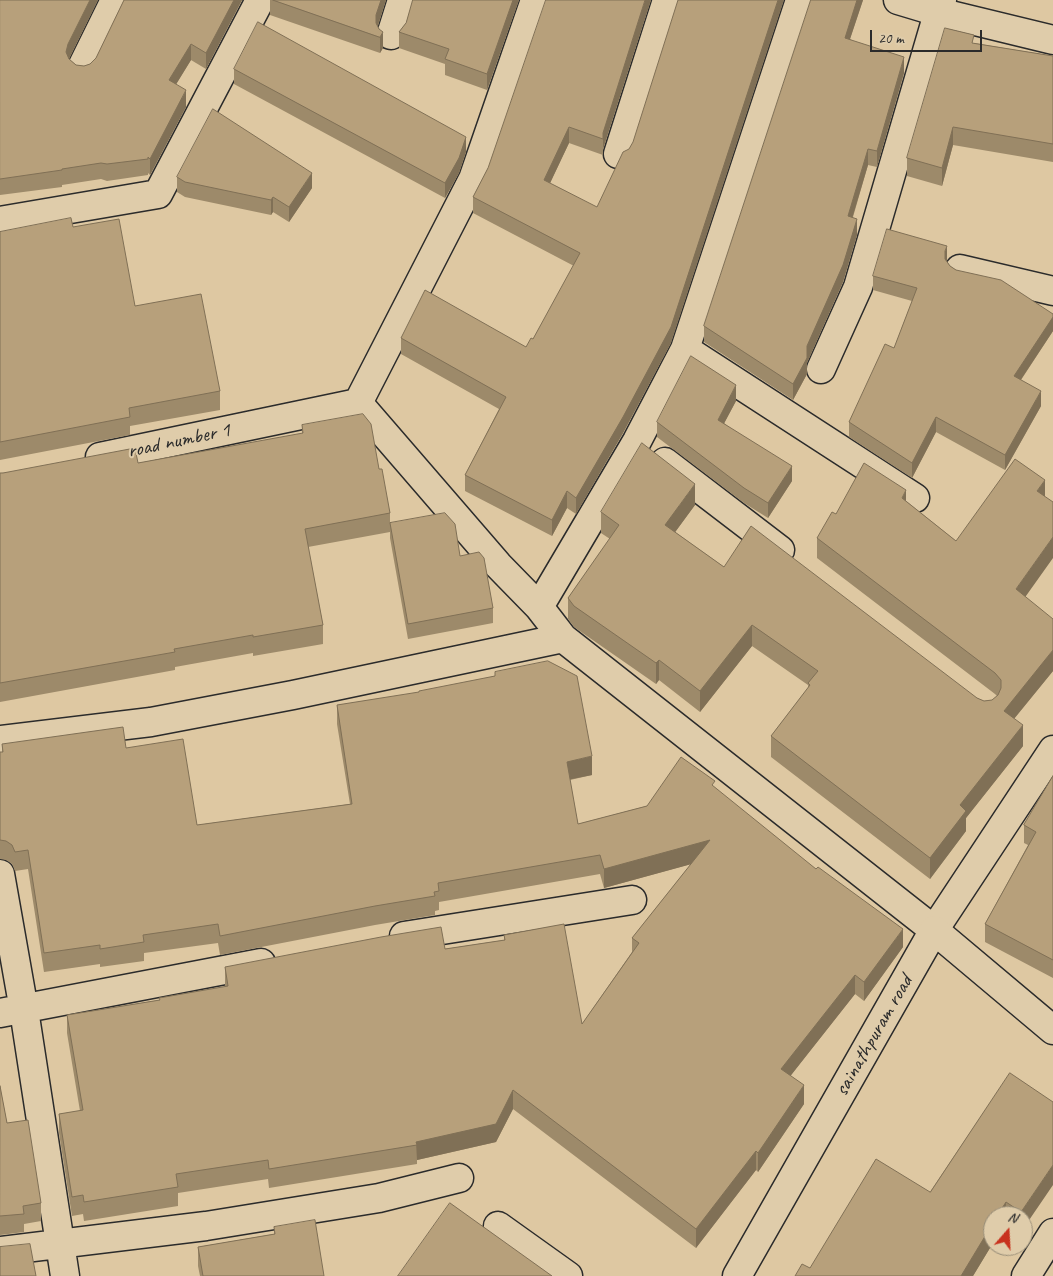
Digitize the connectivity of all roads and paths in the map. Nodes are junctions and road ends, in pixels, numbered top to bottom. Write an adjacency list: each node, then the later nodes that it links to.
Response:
1 (114, 0): 11 (street)
2 (260, 0): 13 (street)
3 (402, 0): 9 (street)
4 (535, 0): 18 (street)
5 (667, 0): 12 (street)
6 (800, 0): 16 (street)
7 (898, 0): 8 (street)
8 (940, 6): 10 (street); 17 (street)
9 (391, 35)
10 (1053, 40)
11 (82, 67)
12 (618, 154)
13 (0, 221)
14 (960, 269): 15 (street)
15 (1053, 290)
16 (685, 349): 19 (street); 21 (street)
17 (821, 369)
18 (358, 403): 20 (street, road number 1); 23 (street)
19 (637, 441): 22 (street); 23 (street)
20 (76, 461)
21 (916, 498)
22 (804, 568)
23 (539, 607): 24 (street)
24 (564, 638): 25 (street); 29 (street)
25 (0, 740)
26 (1053, 750): 29 (street, sainathpuram road)
27 (0, 874): 32 (street)
28 (632, 900): 30 (street)
29 (934, 930): 33 (street); 41 (street, sainathpuram road)
30 (378, 940)
31 (282, 959): 32 (street)
32 (12, 1012): 37 (street)
33 (1053, 1030)
34 (459, 1178): 37 (street)
35 (498, 1226): 40 (street)
36 (1053, 1233): 42 (street)
37 (58, 1243): 38 (street); 39 (street)
38 (0, 1250)
39 (65, 1276)
40 (568, 1276)
41 (737, 1276)
42 (1026, 1276)

